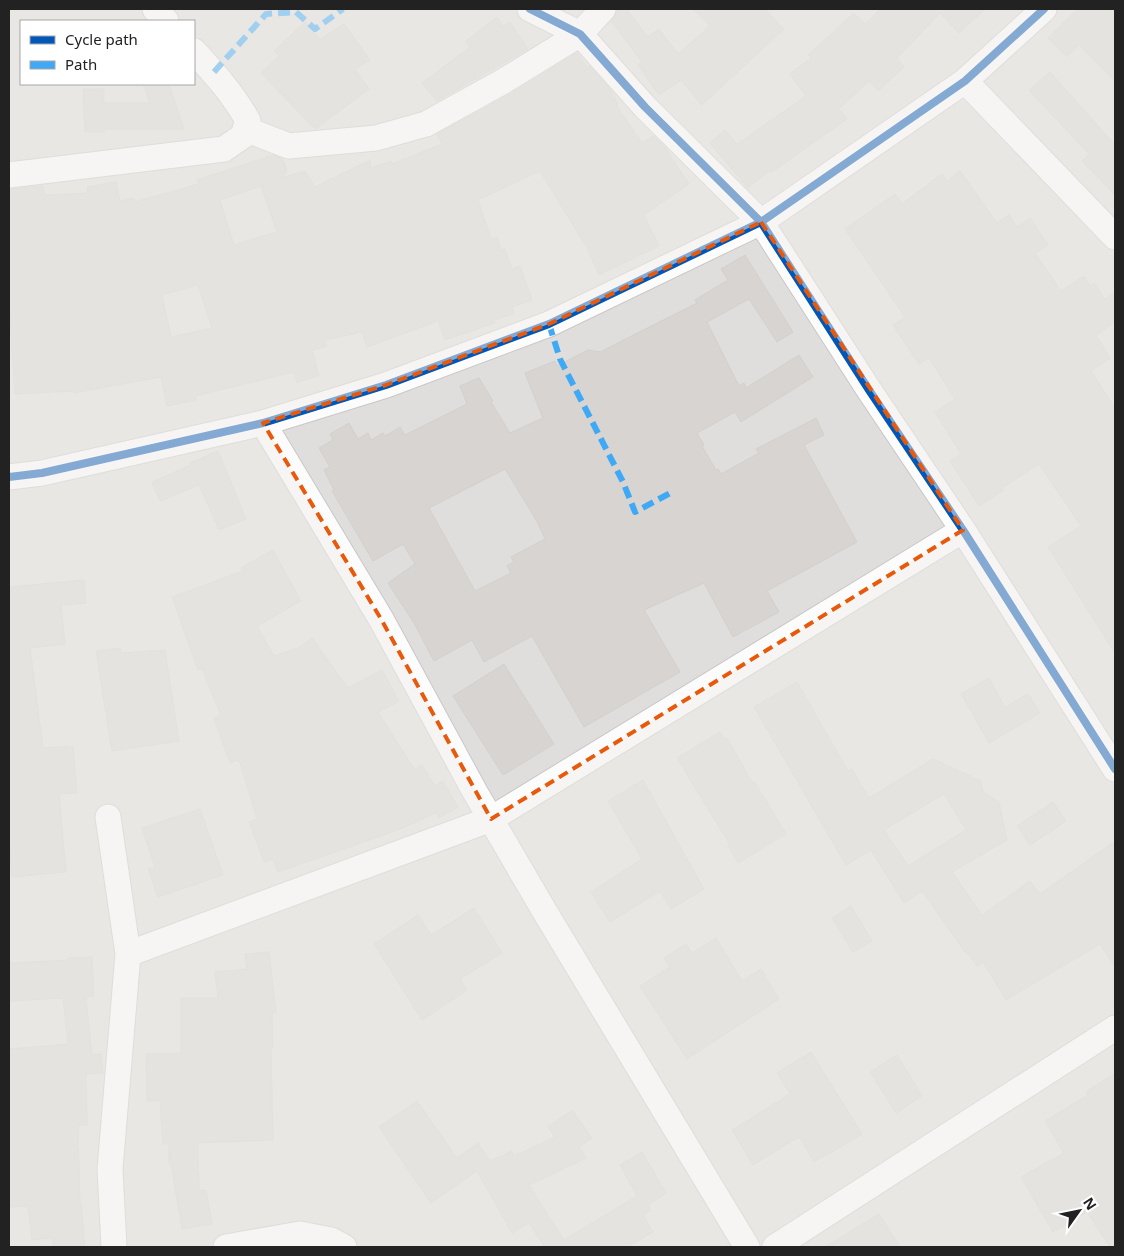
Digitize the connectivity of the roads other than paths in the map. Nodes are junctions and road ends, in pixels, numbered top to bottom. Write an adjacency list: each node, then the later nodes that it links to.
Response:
1 (155, 9): 5 (street)
2 (530, 9): 6 (street)
3 (603, 9): 6 (street)
4 (1044, 9): 8 (street)
5 (165, 20)
6 (580, 34): 9 (street); 11 (street)
7 (195, 52): 9 (street)
8 (965, 82): 11 (street); 12 (street)
9 (245, 129): 10 (street)
10 (9, 175)
11 (761, 222): 13 (street); 15 (street)
12 (1115, 237)
13 (263, 423): 14 (street); 18 (street)
14 (9, 477)
15 (963, 530): 16 (street); 18 (street)
16 (1115, 769)
17 (108, 817): 19 (street)
18 (491, 819): 19 (street); 24 (street)
19 (128, 954): 21 (street)
20 (1115, 1028): 25 (street)
21 (114, 1247)
22 (226, 1247): 23 (street)
23 (344, 1247)
24 (747, 1247)
25 (775, 1247)

